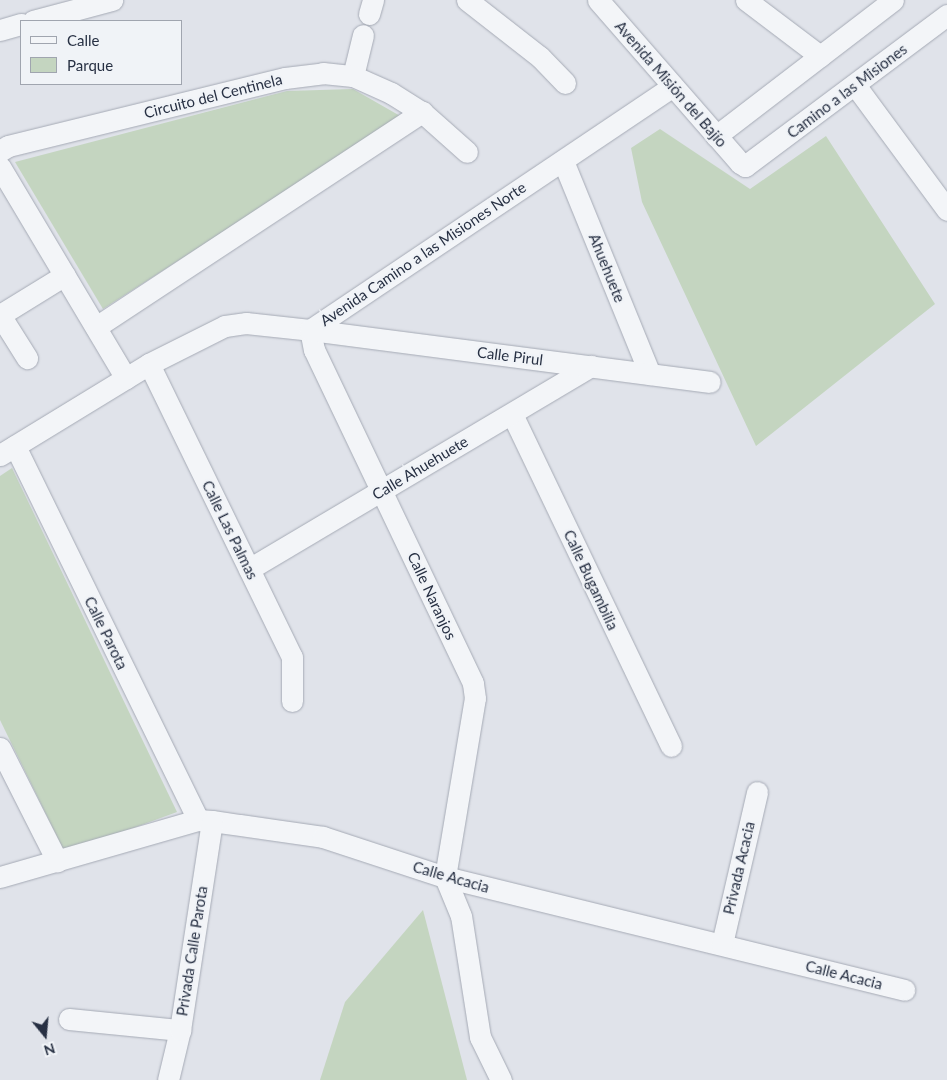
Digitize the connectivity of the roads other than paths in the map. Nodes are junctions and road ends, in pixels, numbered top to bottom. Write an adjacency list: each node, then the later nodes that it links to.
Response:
1 (112, 0): 7 (street)
2 (467, 0): 13 (street)
3 (598, 0): 15 (street, Avenida Misión del Bajío)
4 (746, 0): 11 (street)
5 (893, 0): 11 (street)
6 (946, 18): 14 (street, Camino a las Misiones)
7 (37, 20)
8 (20, 24): 9 (street)
9 (0, 30)
10 (363, 35): 12 (street)
11 (820, 56): 17 (street)
12 (353, 76): 16 (street, Circuito del Centinela); 18 (street, Circuito del Centinela)
13 (565, 83)
14 (855, 85): 22 (street, Camino a las Misiones); 23 (street)
15 (673, 86): 17 (street, Avenida Misión del Bajío); 20 (street, Avenida Camino a las Misiones Norte)
16 (422, 112): 19 (street, Circuito del Centinela); 26 (street)
17 (716, 136): 22 (street, Avenida Misión del Bajío)
18 (0, 151)
19 (467, 152)
20 (563, 161): 27 (street, Avenida Camino a las Misiones Norte); 31 (street, Ahuehuete)
21 (0, 166): 24 (street)
22 (745, 166)
23 (947, 210)
24 (65, 275): 25 (street); 26 (street)
25 (0, 315): 28 (street)
26 (96, 327): 32 (street)
27 (310, 330): 29 (street, Avenida Camino a las Misiones Norte); 30 (street, Calle Pirul); 36 (street, Calle Naranjos)
28 (27, 358)
29 (148, 364): 32 (street, Avenida Camino a las Misiones Norte); 37 (street, Calle Las Palmas)
30 (591, 366): 31 (street, Calle Pirul); 34 (street, Calle Ahuehuete)
31 (650, 374): 33 (street, Calle Pirul)
32 (126, 378): 35 (street, Avenida Camino a las Misiones Norte)
33 (710, 382)
34 (512, 414): 36 (street, Calle Ahuehuete); 39 (street, Calle Bugambilia)
35 (7, 450): 42 (street, Calle Parota)
36 (382, 491): 37 (street, Calle Ahuehuete); 45 (street, Calle Naranjos)
37 (249, 569): 38 (street, Calle Las Palmas)
38 (292, 700)
39 (671, 746)
40 (0, 748): 43 (street)
41 (757, 792): 46 (street, Privada Acacia)
42 (205, 821): 43 (street, Calle Acacia); 45 (street, Calle Acacia); 49 (street, Privada Calle Parota)
43 (57, 861): 44 (street, Calle Acacia)
44 (0, 877)
45 (445, 877): 46 (street, Calle Acacia); 51 (street)
46 (722, 944): 47 (street, Calle Acacia)
47 (904, 990)
48 (69, 1019): 49 (street)
49 (180, 1030): 50 (street, Privada Calle Parota)
50 (168, 1080)
51 (501, 1080)

